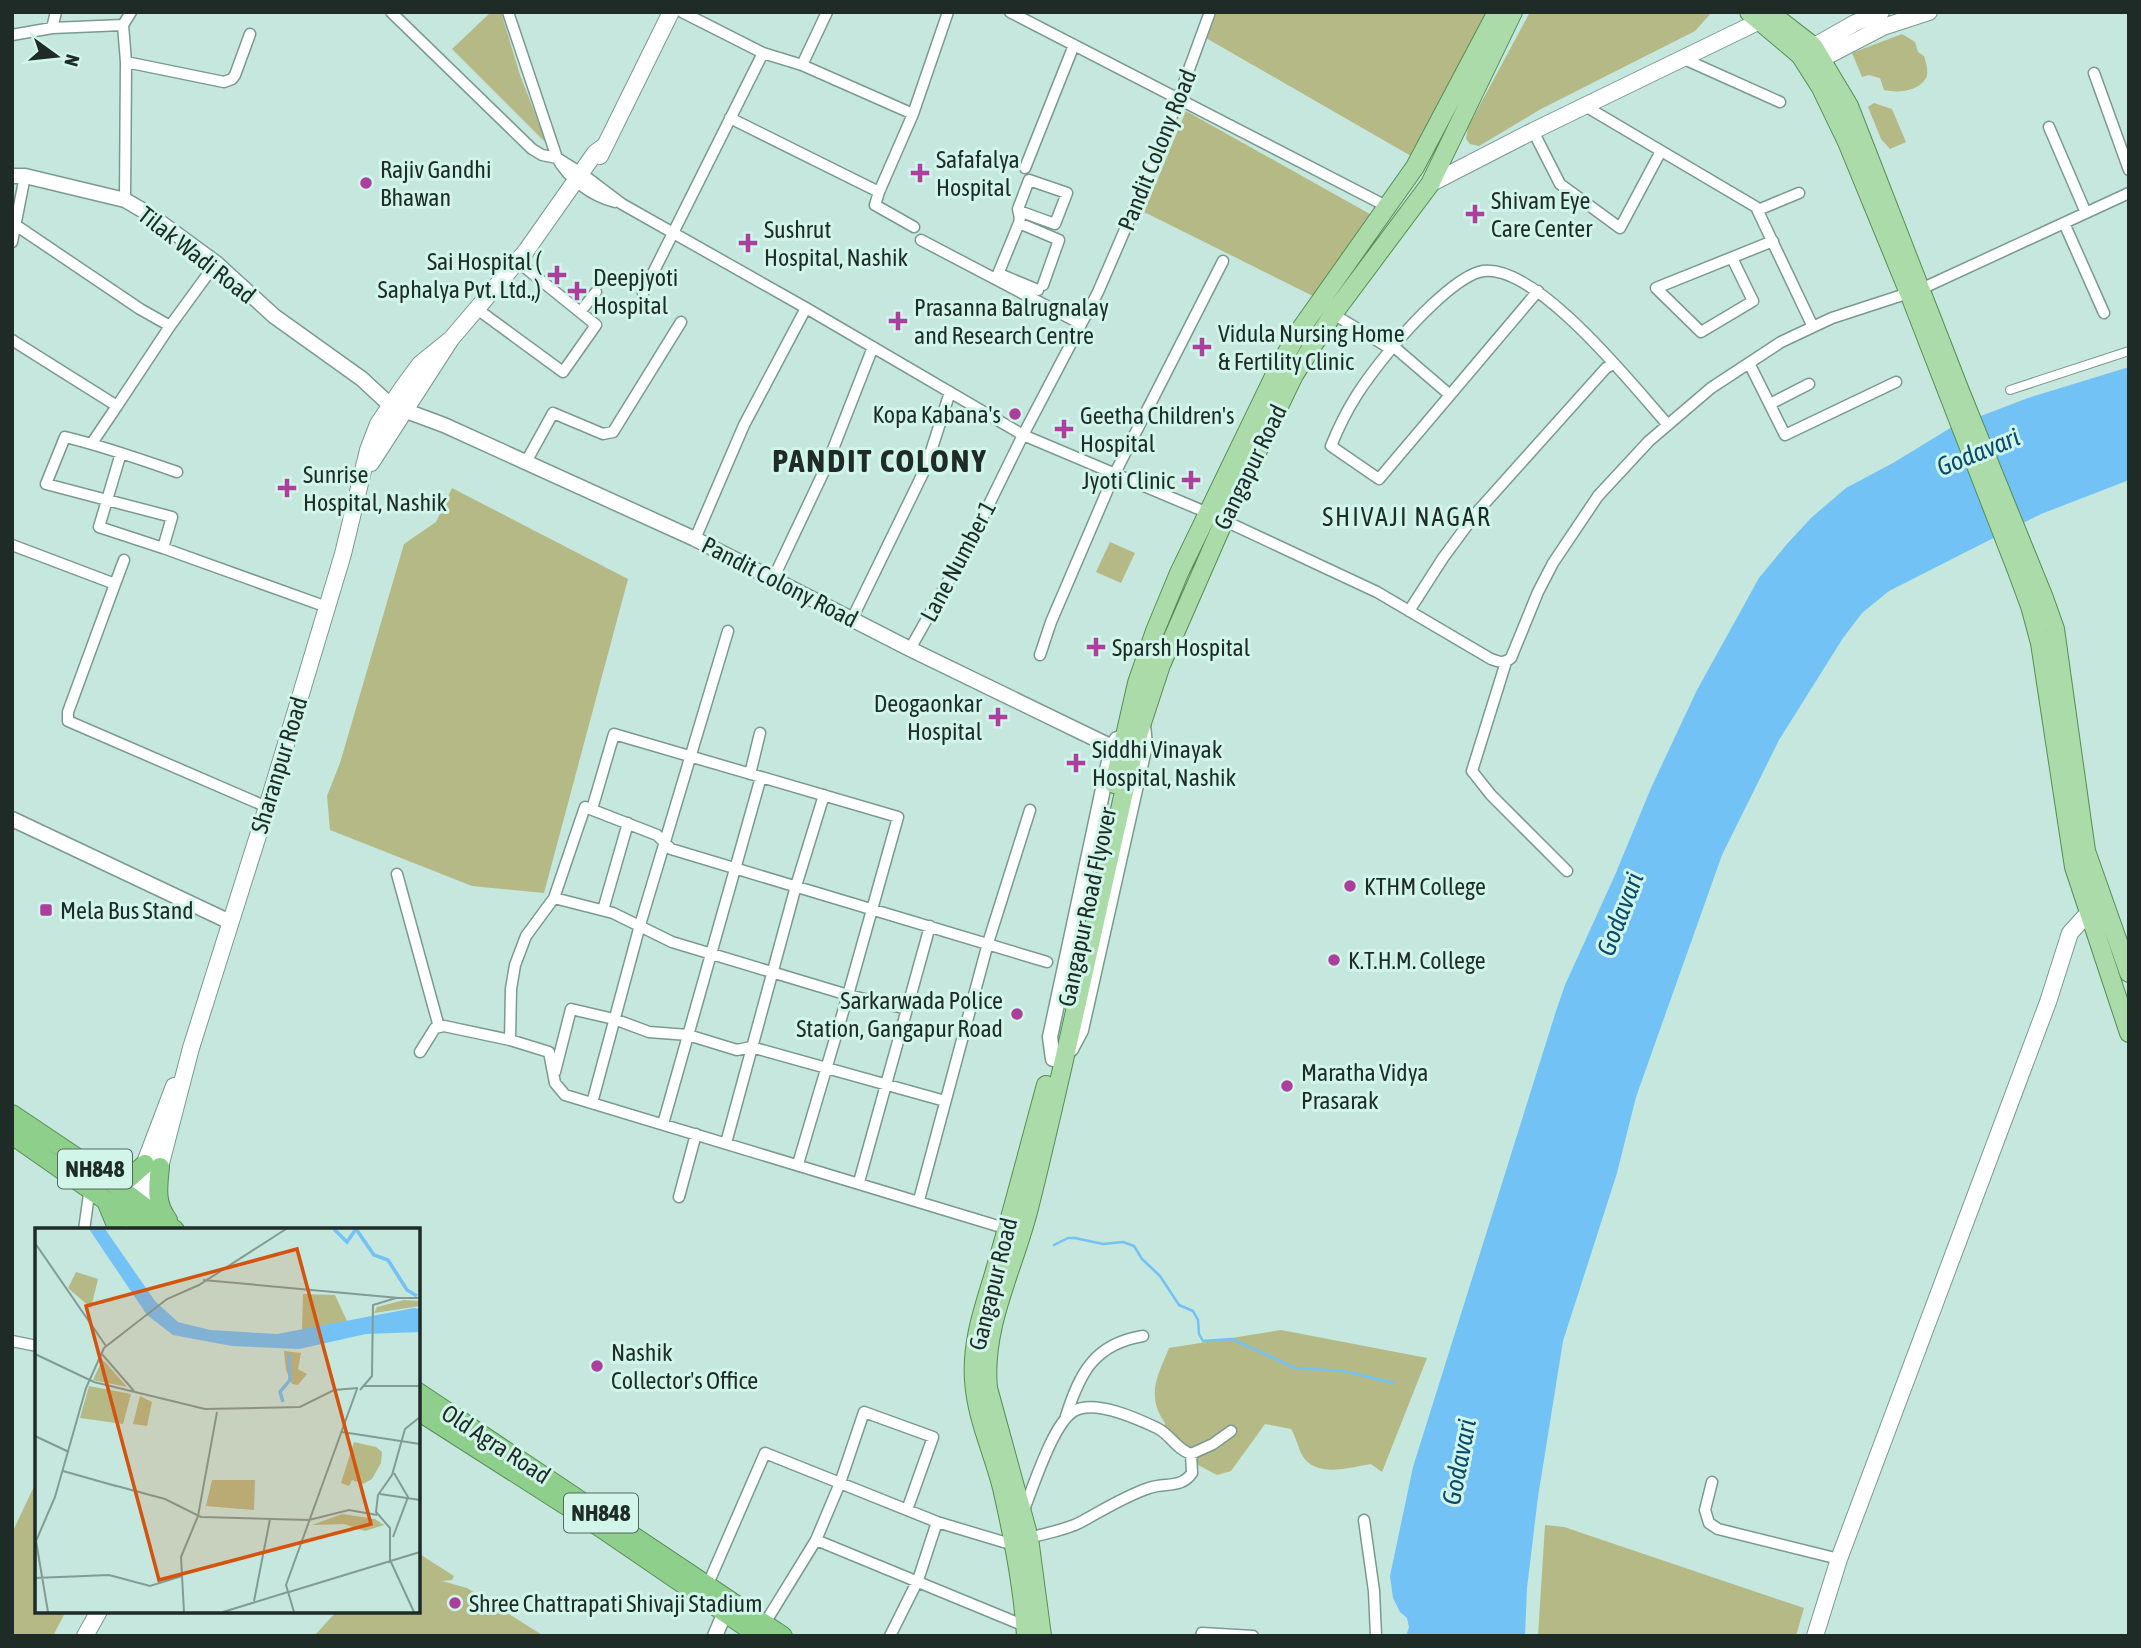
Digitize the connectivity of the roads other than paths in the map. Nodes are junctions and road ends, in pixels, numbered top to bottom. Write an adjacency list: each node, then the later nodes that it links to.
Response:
1 (56, 12): 17 (street)
2 (131, 12): 16 (street)
3 (391, 12): 35 (street)
4 (508, 12): 35 (street)
5 (671, 12): 39 (main road, Sharanpur Road)
6 (682, 12): 21 (street)
7 (827, 12): 25 (street)
8 (948, 12): 30 (street)
9 (1010, 12): 20 (street)
10 (1210, 12): 27 (street, Pandit Colony Road)
11 (1497, 12): 45 (main road, Gangapur Road)
12 (1513, 12): 40 (main road, Gangapur Road)
13 (1881, 12): 22 (main road)
14 (1925, 13): 22 (main road)
15 (1762, 15): 22 (main road); 23 (main road)
16 (123, 25): 17 (street); 24 (street)
17 (52, 28): 19 (street)
18 (250, 34): 24 (street)
19 (12, 35)
20 (1074, 45): 27 (street); 36 (street)
21 (763, 53): 25 (street); 31 (street)
22 (1810, 56): 63 (main road)
23 (1684, 59): 28 (street); 29 (main road)
24 (126, 62): 44 (street)
25 (802, 65): 30 (street)
26 (2094, 73): 37 (street)
27 (1178, 99): 45 (street); 72 (street, Pandit Colony Road)
28 (1780, 102)
29 (1585, 106): 33 (main road); 34 (street)
30 (914, 114): 41 (street)
31 (730, 118): 41 (street); 52 (street)
32 (2049, 127): 47 (street)
33 (1532, 131): 34 (street); 40 (main road)
34 (1661, 150): 46 (street)
35 (557, 158): 39 (street)
36 (1025, 168)
37 (2129, 170)
38 (18, 176): 44 (street, Tilak Wadi Road); 50 (street)
39 (582, 180): 52 (street); 56 (main road, Sharanpur Road)
40 (1430, 184): 70 (main road, Gangapur Road)
41 (879, 192): 51 (street)
42 (1799, 193): 46 (street)
43 (2129, 193): 47 (street)
44 (125, 200): 59 (street, Tilak Wadi Road)
45 (1388, 207): 98 (main road, Gangapur Road)
46 (1758, 210): 55 (street)
47 (2086, 213): 49 (street)
48 (1019, 217): 48 (street); 60 (street); 61 (street)
49 (2064, 223): 63 (street); 69 (street)
50 (17, 226): 54 (street); 73 (street)
51 (914, 227)
52 (672, 231): 65 (street); 66 (street)
53 (921, 240): 60 (street)
54 (12, 242)
55 (1773, 242): 57 (street); 74 (street)
56 (522, 256): 67 (main road, Sharanpur Road); 68 (street)
57 (1732, 258): 57 (street)
58 (1223, 261): 96 (street)
59 (216, 263): 73 (street); 87 (street, Tilak Wadi Road)
60 (997, 276): 61 (street)
61 (1012, 283): 72 (street)
62 (1538, 291): 77 (street); 80 (street); 85 (street)
63 (1915, 291): 74 (street); 86 (main road)
64 (596, 292): 68 (street)
65 (643, 293)
66 (806, 308): 76 (street); 99 (street)
67 (477, 309): 68 (street); 87 (main road, Sharanpur Road)
68 (580, 312)
69 (2104, 313)
70 (1333, 314): 77 (street); 98 (main road, Gangapur Road)
71 (681, 322): 94 (street)
72 (1081, 324): 91 (street, Pandit Colony Road)
73 (170, 326): 89 (street)
74 (1813, 327): 79 (street)
75 (12, 340): 89 (street)
76 (873, 347): 84 (street); 103 (street)
77 (1392, 347): 85 (street); 85 (street)
78 (2129, 351): 83 (street)
79 (1749, 363): 88 (street); 90 (street)
80 (1613, 364): 90 (street); 108 (street)
81 (1896, 382): 88 (street)
82 (1809, 384): 88 (street)
83 (2010, 390)
84 (950, 393): 91 (street); 109 (street)
85 (1450, 395)
86 (1955, 396): 131 (main road); 131 (main road)
87 (400, 403): 94 (street, Pandit Colony Road); 106 (main road, Sharanpur Road)
88 (1770, 404)
89 (117, 406): 92 (street)
90 (1668, 425): 113 (street)
91 (1023, 435): 96 (street); 111 (street, Lane Number 1)
92 (92, 443): 93 (street); 97 (street)
93 (121, 453): 95 (street); 97 (street)
94 (526, 462): 99 (street, Pandit Colony Road)
95 (177, 472)
96 (1114, 475): 98 (street); 112 (street)
97 (107, 500): 101 (street); 101 (street)
98 (1216, 517): 105 (street); 114 (main road, Gangapur Road)
99 (695, 539): 103 (street, Pandit Colony Road)
100 (12, 545): 104 (street)
101 (163, 548): 106 (street)
102 (124, 560): 104 (street)
103 (773, 579): 109 (street, Pandit Colony Road)
104 (115, 584): 120 (street)
105 (1385, 597): 107 (street); 108 (street)
106 (327, 607): 120 (main road, Sharanpur Road)
107 (1380, 609)
108 (1409, 611): 113 (street)
109 (852, 619): 111 (street, Pandit Colony Road)
110 (728, 631): 117 (street)
111 (910, 649): 116 (street, Pandit Colony Road)
112 (1040, 655)
113 (1506, 662): 127 (street)
114 (1136, 718): 116 (main road, Gangapur Road Flyover); 116 (street); 151 (street)
115 (760, 733): 118 (street)
116 (1124, 742): 151 (main road, Gangapur Road Flyover); 151 (street)
117 (692, 756): 118 (street); 121 (street); 125 (street)
118 (755, 775): 119 (street); 126 (street)
119 (824, 795): 129 (street); 132 (street)
120 (267, 807): 134 (main road, Sharanpur Road)
121 (592, 809): 124 (street); 130 (street)
122 (1030, 810): 137 (street)
123 (12, 819): 134 (street)
124 (628, 823): 125 (street); 133 (street)
125 (664, 842): 126 (street); 135 (street)
126 (734, 867): 129 (street); 138 (street)
127 (1567, 871)
128 (397, 874): 145 (street)
129 (796, 886): 132 (street); 140 (street)
130 (554, 898): 133 (street); 148 (street)
131 (2096, 907): 141 (main road); 146 (main road); 191 (main road)
132 (871, 909): 136 (street); 142 (street)
133 (603, 910): 135 (street)
134 (230, 922): 163 (main road, Sharanpur Road)
135 (640, 925): 138 (street); 144 (street)
136 (930, 926): 137 (street); 143 (street)
137 (988, 943): 139 (street); 155 (street)
138 (710, 954): 140 (street); 147 (street)
139 (1047, 962)
140 (773, 973): 142 (street); 149 (street)
141 (2129, 973)
142 (848, 995): 143 (street); 152 (street)
143 (907, 1009): 154 (street)
144 (614, 1019): 147 (street); 153 (street); 156 (street)
145 (439, 1027): 148 (street); 150 (street)
146 (2129, 1033)
147 (688, 1035): 149 (street); 158 (street)
148 (510, 1040): 153 (street)
149 (751, 1047): 152 (street); 161 (street)
150 (420, 1052)
151 (1058, 1061): 174 (main road, Gangapur Road)
152 (826, 1068): 154 (street); 162 (street)
153 (553, 1078): 156 (street)
154 (886, 1085): 155 (street); 165 (street)
155 (945, 1101): 168 (street)
156 (592, 1103): 158 (street)
157 (12, 1114): 164 (highway, NH848)
158 (663, 1124): 159 (street)
159 (696, 1134): 161 (street); 167 (street)
160 (12, 1135): 166 (highway, NH848)
161 (726, 1143): 162 (street)
162 (797, 1164): 165 (street)
163 (152, 1165): 164 (highway); 169 (main road, Sharanpur Road); 173 (highway)
164 (109, 1180): 169 (highway, NH848)
165 (859, 1182): 168 (street)
166 (97, 1193): 170 (highway, NH848); 171 (street)
167 (680, 1197)
168 (919, 1200): 174 (street)
169 (138, 1202): 170 (main road, Sharanpur Road); 172 (highway, NH848)
170 (135, 1227)
171 (84, 1228)
172 (172, 1228)
173 (174, 1228)
174 (1014, 1231): 186 (main road, Gangapur Road); 190 (main road, Gangapur Road)
175 (1143, 1336): 180 (street)
176 (12, 1341): 177 (street)
177 (35, 1346)
178 (420, 1393): 193 (highway, Old Agra Road / NH848)
179 (420, 1412): 194 (highway, Old Agra Road / NH848)
180 (1066, 1418): 182 (street); 186 (street)
181 (1231, 1431): 182 (street)
182 (1191, 1454): 190 (street)
183 (1712, 1482): 191 (street)
184 (840, 1483): 185 (street); 185 (street); 189 (street); 193 (street)
185 (907, 1510): 188 (street)
186 (1023, 1512): 190 (main road, Gangapur Road)
187 (1364, 1520): 207 (street)
188 (937, 1522): 190 (street); 192 (street)
189 (816, 1539): 192 (street); 197 (street)
190 (1024, 1544): 198 (main road, Gangapur Road); 204 (main road, Gangapur Road)
191 (1839, 1559): 208 (main road)
192 (918, 1580): 198 (street); 203 (street)
193 (708, 1584): 194 (highway, Old Agra Road / NH848)
194 (728, 1605): 197 (highway, Old Agra Road / NH848); 201 (street)
195 (89, 1613): 199 (main road)
196 (98, 1613): 200 (main road)
197 (762, 1629): 202 (highway, Old Agra Road / NH848)
198 (1025, 1631)
199 (76, 1636)
200 (85, 1636)
201 (715, 1636)
202 (783, 1636)
203 (890, 1636)
204 (1042, 1636)
205 (1201, 1636): 206 (street)
206 (1252, 1636)
207 (1376, 1636)
208 (1815, 1636)

